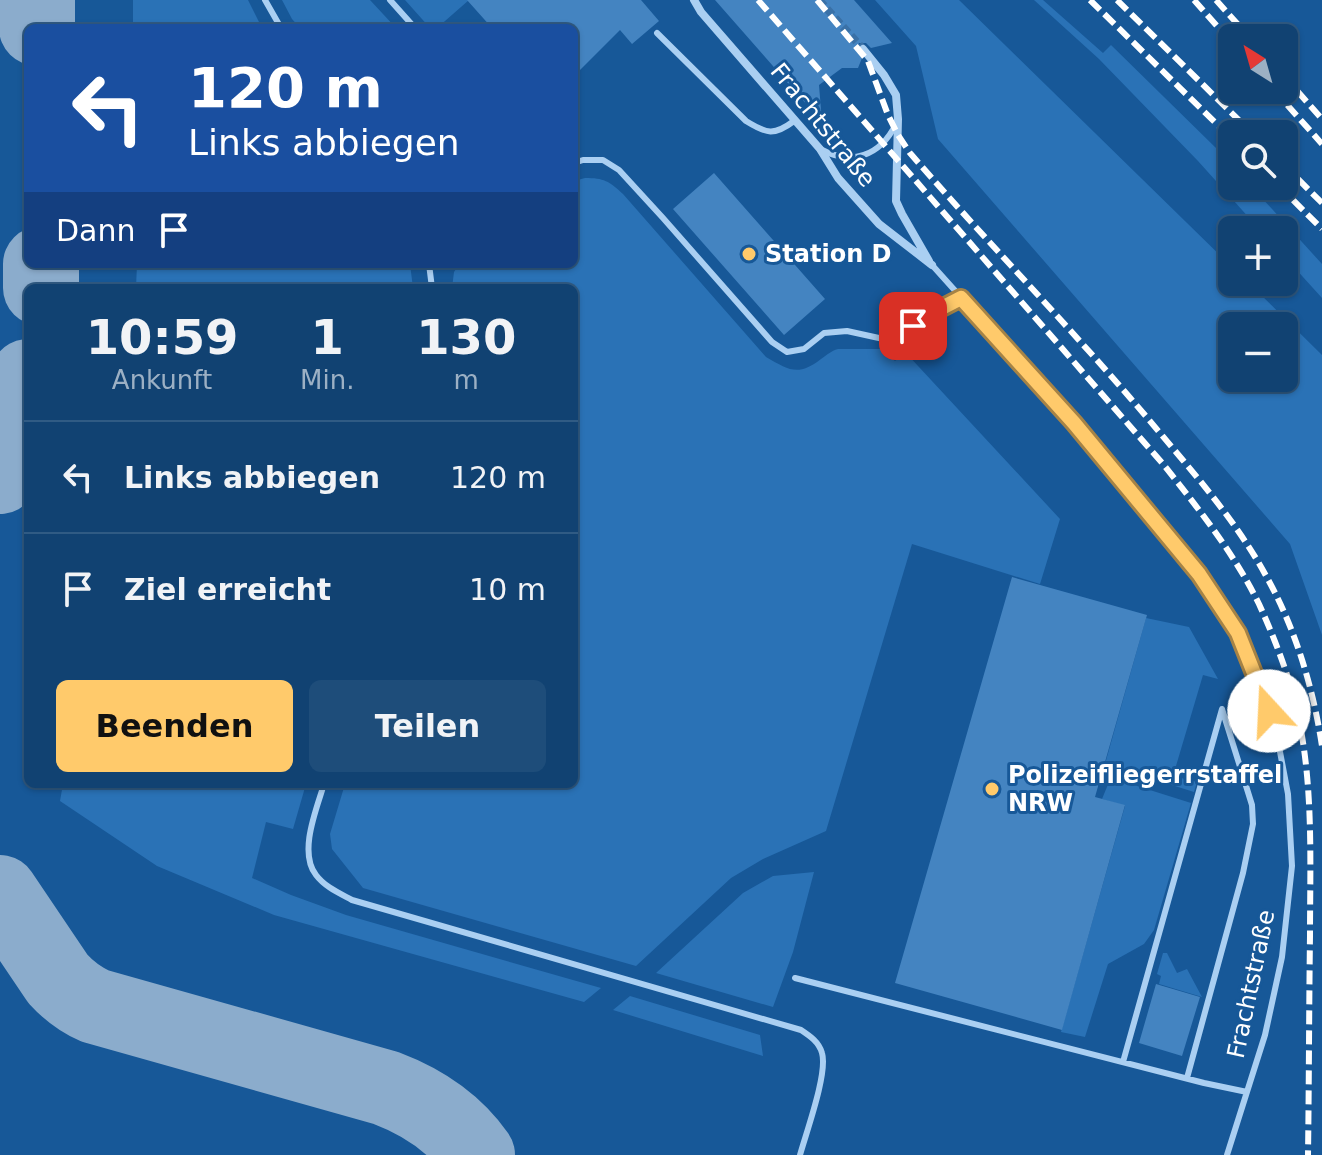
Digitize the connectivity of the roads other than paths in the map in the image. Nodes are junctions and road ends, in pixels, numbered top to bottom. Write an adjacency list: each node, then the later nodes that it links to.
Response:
1 (265, 0): 4 (lane)
2 (390, 0): 5 (lane)
3 (694, 0): 9 (street, Frachtstraße)
4 (279, 24)
5 (411, 24)
6 (657, 33): 9 (lane)
7 (863, 49): 8 (street, Frachtstraße)
8 (898, 119): 10 (lane); 12 (street, Frachtstraße)
9 (794, 121): 10 (street, Frachtstraße)
10 (820, 149): 12 (street, Frachtstraße)
11 (578, 162): 13 (lane)
12 (932, 265): 13 (lane, Frachtstraße)
13 (961, 298): 18 (lane, Frachtstraße)
14 (323, 788): 19 (lane)
15 (795, 978): 16 (lane)
16 (1123, 1062): 17 (lane); 17 (lane)
17 (1187, 1078): 18 (lane)
18 (1247, 1092): 20 (lane, Frachtstraße)
19 (800, 1155)
20 (1227, 1155)

